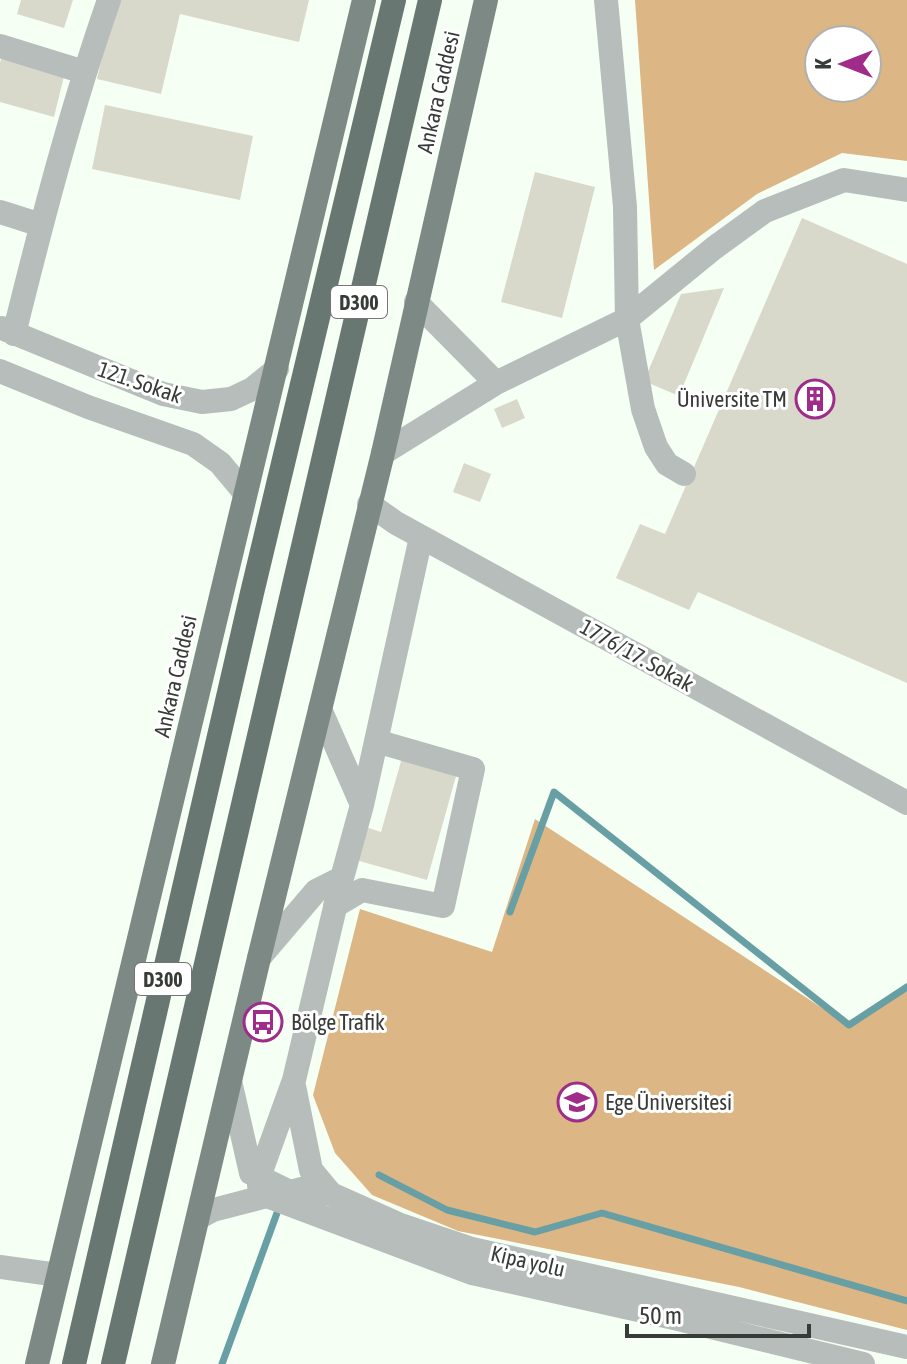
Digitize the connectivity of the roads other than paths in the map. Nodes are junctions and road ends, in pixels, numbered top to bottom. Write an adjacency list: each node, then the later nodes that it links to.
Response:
1 (109, 0): 8 (street)
2 (364, 0): 15 (main road, Ankara Caddesi)
3 (394, 0): 39 (highway, D300)
4 (430, 0): 40 (highway, Ankara Caddesi / D300)
5 (486, 0): 12 (main road, Ankara Caddesi)
6 (606, 0): 13 (street)
7 (0, 46): 8 (street)
8 (84, 72): 11 (street)
9 (907, 190): 13 (street)
10 (0, 212): 11 (street)
11 (41, 225): 14 (street)
12 (416, 302): 17 (street); 18 (main road, Ankara Caddesi)
13 (627, 319): 17 (street); 19 (street)
14 (7, 331): 15 (street, 121. Sokak)
15 (277, 369): 20 (main road, Ankara Caddesi)
16 (0, 371): 20 (street, 121. Sokak)
17 (496, 383): 18 (street)
18 (383, 453): 21 (main road, Ankara Caddesi)
19 (684, 474)
20 (245, 493): 36 (main road, Ankara Caddesi)
21 (369, 504): 22 (street, 1776/17. Sokak); 23 (main road, Ankara Caddesi)
22 (421, 537): 24 (street); 25 (street, 1776/17. Sokak)
23 (320, 709): 26 (street); 29 (main road, Ankara Caddesi)
24 (376, 741): 26 (street); 28 (street)
25 (907, 803)
26 (362, 805): 27 (street)
27 (342, 878): 28 (street); 29 (street)
28 (335, 906): 30 (street)
29 (259, 958): 31 (main road, Ankara Caddesi)
30 (294, 1080): 32 (street); 33 (street)
31 (230, 1081): 32 (street); 34 (main road, Ankara Caddesi)
32 (263, 1187): 33 (street, Kipa yolu); 34 (street); 42 (street, Kipa yolu)
33 (331, 1194): 37 (street, Kipa yolu)
34 (198, 1218): 41 (main road, Ankara Caddesi)
35 (0, 1267): 36 (street)
36 (58, 1275): 38 (main road, Ankara Caddesi)
37 (907, 1347)
38 (37, 1364)
39 (74, 1364)
40 (113, 1364)
41 (163, 1364)
42 (863, 1364)

